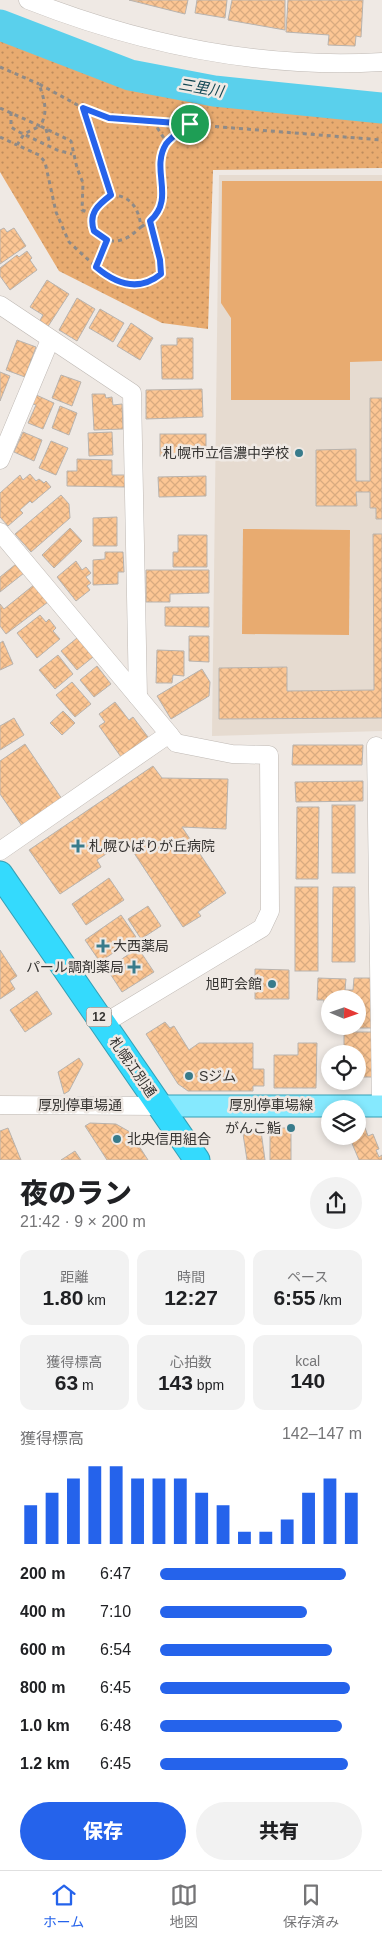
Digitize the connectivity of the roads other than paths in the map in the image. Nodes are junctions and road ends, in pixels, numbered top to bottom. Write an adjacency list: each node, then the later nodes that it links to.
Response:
1 (32, 1): 2 (street)
2 (382, 62)
3 (0, 305): 4 (street)
4 (50, 340): 5 (street); 7 (street)
5 (0, 460)
6 (0, 532): 7 (street)
7 (138, 697): 8 (street)
8 (169, 734): 10 (street); 13 (street)
9 (376, 746): 12 (street)
10 (0, 851)
11 (0, 874): 13 (highway, 札幌江別通 / 12)
12 (381, 962): 16 (street)
13 (103, 1024): 15 (highway, 札幌江別通 / 12)
14 (0, 1105): 15 (street, 厚別停車場通)
15 (160, 1106): 16 (main road, 厚別停車場線); 17 (highway, 札幌江別通 / 12)
16 (381, 1106)
17 (197, 1160)

